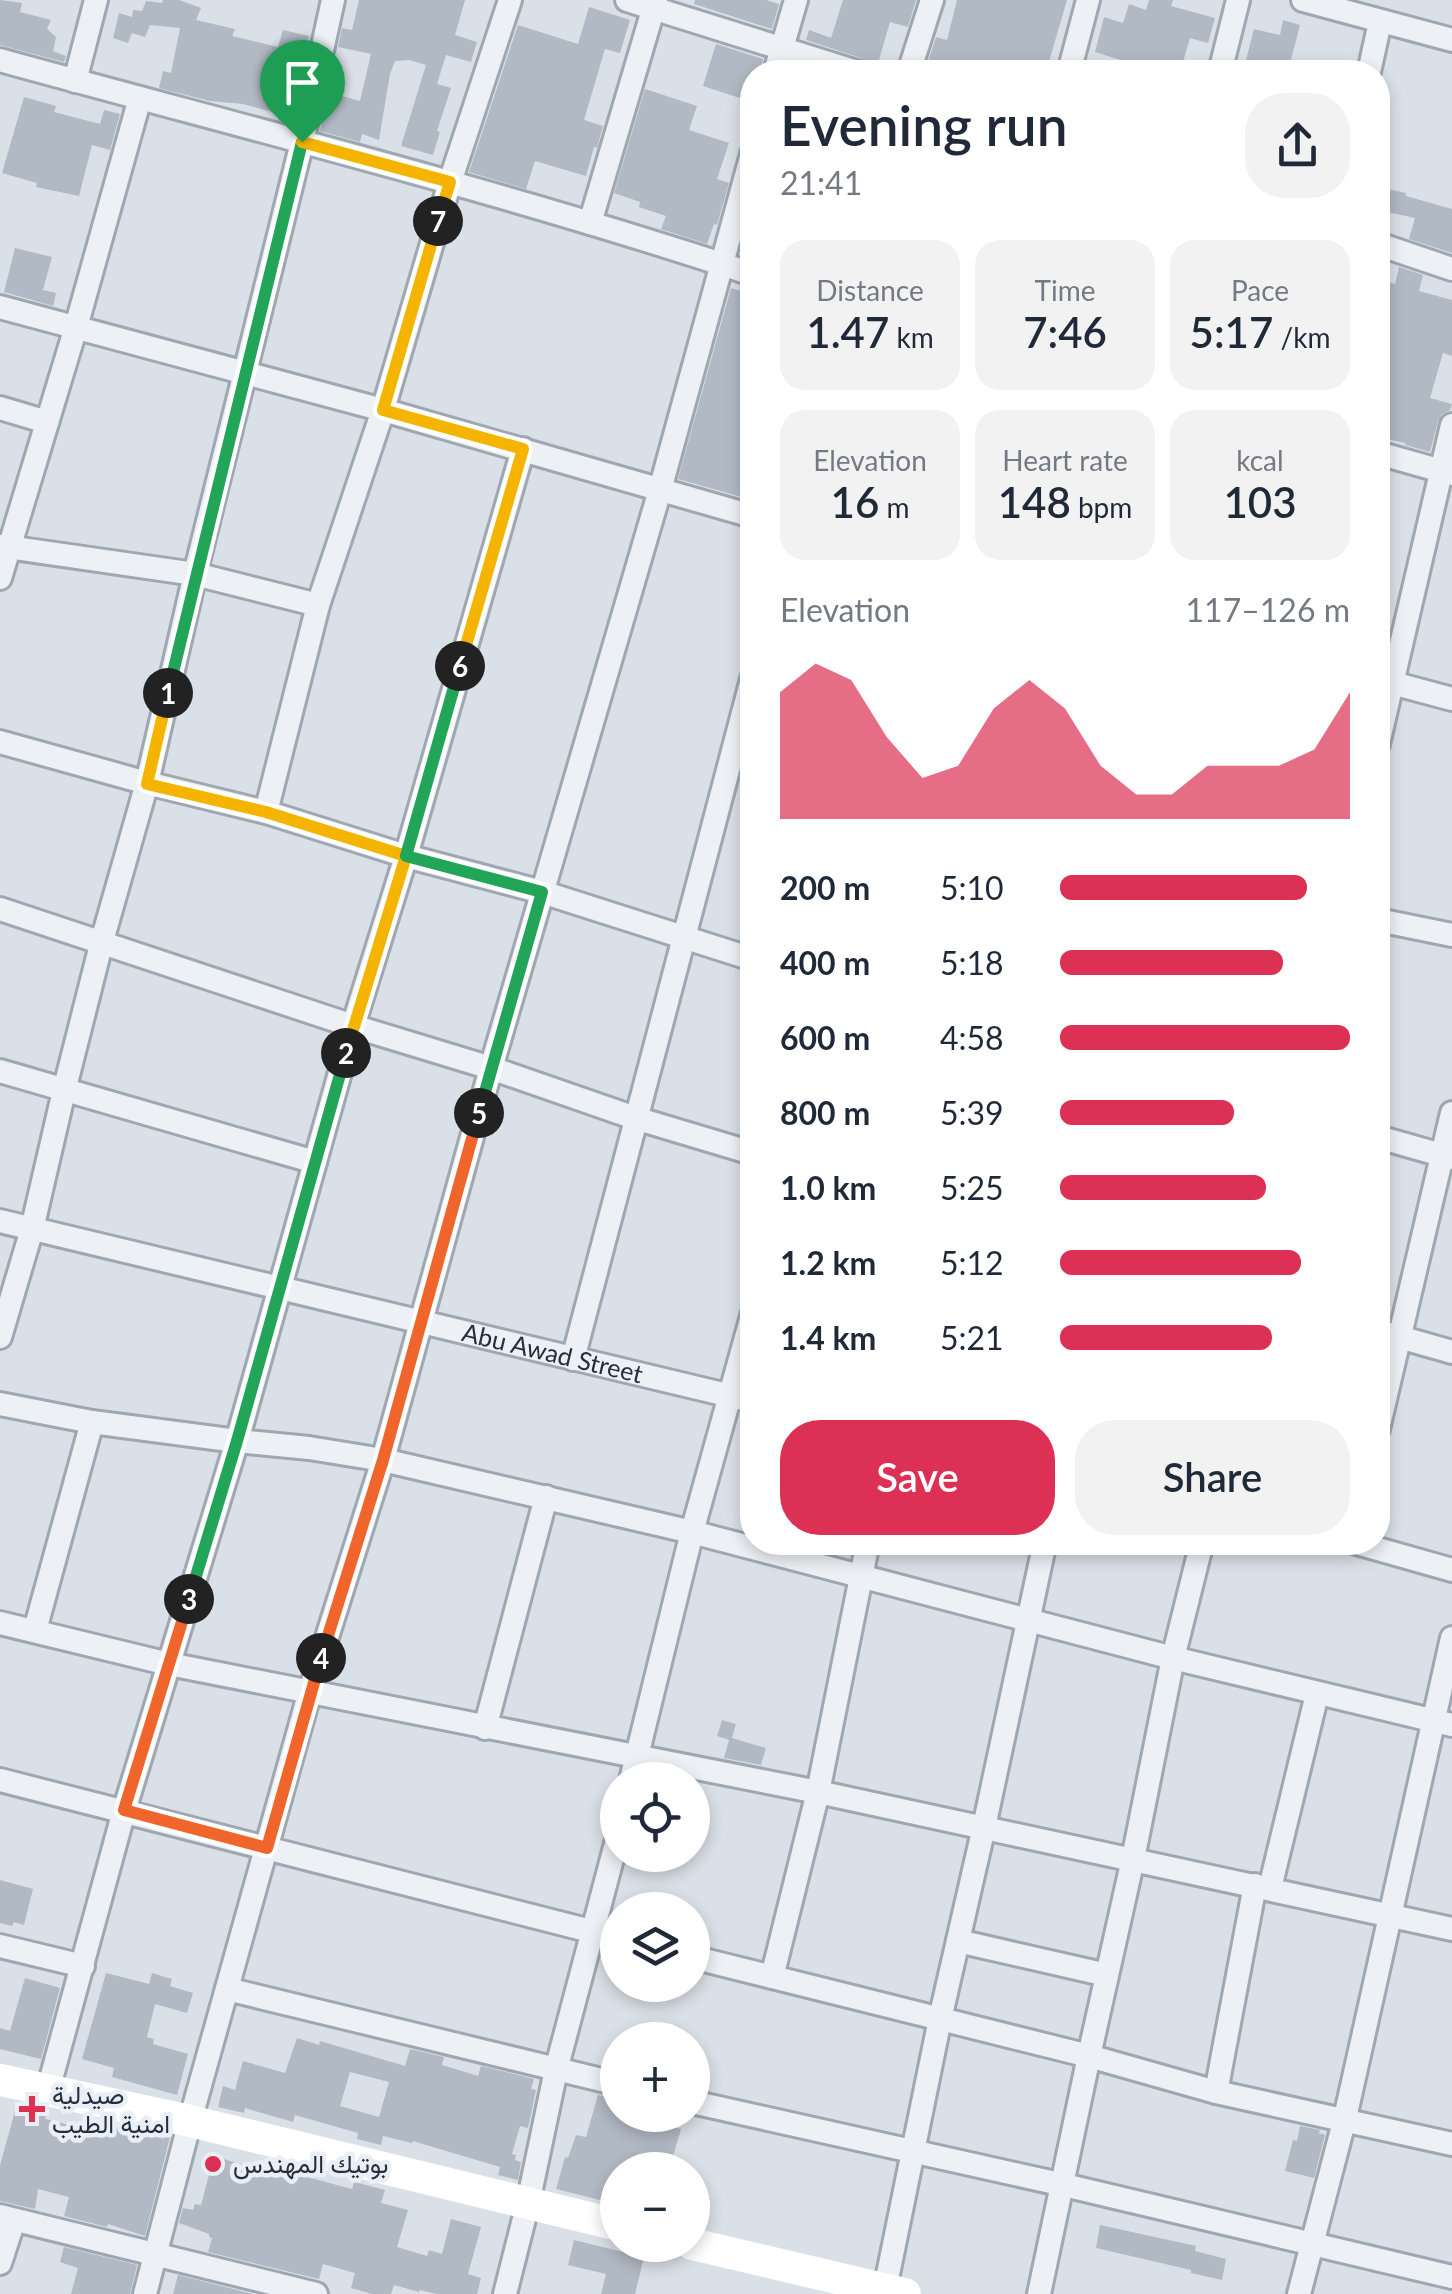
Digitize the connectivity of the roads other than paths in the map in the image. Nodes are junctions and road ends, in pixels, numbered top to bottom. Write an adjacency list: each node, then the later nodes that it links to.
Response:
1 (96, 0): 22 (street)
2 (332, 0): 24 (street)
3 (510, 0): 25 (street)
4 (626, 0): 10 (street)
5 (796, 0): 14 (street)
6 (932, 0): 18 (street)
7 (1088, 0): 19 (street)
8 (1238, 0): 20 (street)
9 (1303, 0): 11 (street)
10 (655, 4): 14 (street); 27 (street)
11 (1336, 4): 12 (street)
12 (1380, 22): 13 (street); 21 (street)
13 (1452, 40)
14 (782, 49): 16 (street); 17 (street)
15 (0, 60): 22 (street)
16 (779, 60)
17 (818, 60)
18 (913, 60)
19 (1072, 60)
20 (1223, 60)
21 (1372, 60)
22 (75, 81): 23 (street)
23 (140, 98): 24 (street); 33 (street)
24 (302, 142): 25 (street); 34 (street)
25 (450, 182): 27 (street); 36 (street)
26 (740, 198): 29 (street)
27 (590, 222): 29 (street)
28 (1390, 248): 30 (street)
29 (722, 264): 31 (street); 42 (street)
30 (1452, 269)
31 (740, 270)
32 (0, 307): 33 (street)
33 (76, 327): 34 (street); 37 (street)
34 (246, 372): 36 (street); 45 (street)
35 (0, 408): 37 (street)
36 (383, 410): 39 (street); 47 (street)
37 (47, 422): 44 (street)
38 (1452, 425): 41 (street)
39 (523, 449): 42 (street); 55 (street)
40 (1390, 456): 41 (street)
41 (1447, 473): 48 (street)
42 (660, 490): 43 (street); 56 (street)
43 (740, 513)
44 (4, 547): 45 (street); 46 (street)
45 (195, 574): 47 (street); 53 (street)
46 (0, 578)
47 (318, 606): 54 (street)
48 (1390, 661)
49 (1390, 683): 50 (street)
50 (1452, 699)
51 (740, 726): 60 (street)
52 (0, 742): 53 (street)
53 (147, 784): 54 (street); 61 (street)
54 (266, 812): 55 (street)
55 (406, 856): 56 (street); 63 (street)
56 (542, 892): 60 (street); 64 (street)
57 (0, 909): 61 (street)
58 (1390, 922): 59 (street)
59 (1452, 935)
60 (686, 938): 62 (street); 68 (street)
61 (102, 941): 63 (street); 66 (street)
62 (740, 956)
63 (353, 1026): 64 (street); 72 (street)
64 (491, 1068): 68 (street); 76 (street)
65 (0, 1070): 66 (street)
66 (64, 1091): 72 (street); 74 (street)
67 (1452, 1113): 71 (street)
68 (635, 1118): 70 (street); 81 (street)
69 (1390, 1140): 71 (street)
70 (740, 1149)
71 (1447, 1156): 77 (street)
72 (315, 1162): 75 (street)
73 (0, 1221): 74 (street, Abu Awad Street)
74 (32, 1229): 75 (street, Abu Awad Street); 79 (street)
75 (280, 1288): 76 (street, Abu Awad Street); 86 (street)
76 (421, 1320): 81 (street, Abu Awad Street); 87 (street)
77 (1390, 1328)
78 (1390, 1335): 80 (street)
79 (0, 1337)
80 (1452, 1352)
81 (573, 1360): 82 (street, Abu Awad Street)
82 (740, 1398)
83 (740, 1403): 89 (street)
84 (0, 1404): 85 (street)
85 (92, 1422): 86 (street); 100 (street)
86 (237, 1441): 87 (street); 103 (street)
87 (383, 1460): 88 (street); 104 (street)
88 (546, 1497): 89 (street); 107 (street)
89 (692, 1532): 90 (street); 108 (street)
90 (740, 1545)
91 (1390, 1552): 96 (street)
92 (777, 1555): 97 (street)
93 (865, 1555): 97 (street)
94 (1042, 1555): 98 (street)
95 (1199, 1555): 102 (street)
96 (1452, 1570)
97 (859, 1577): 98 (street); 111 (street)
98 (1029, 1619): 102 (street); 113 (street)
99 (0, 1623): 100 (street)
100 (35, 1630): 103 (street)
101 (1452, 1638): 106 (street)
102 (1172, 1658): 105 (street); 115 (street)
103 (169, 1664): 104 (street); 112 (street)
104 (310, 1692): 107 (street); 114 (street)
105 (1317, 1694): 106 (street); 117 (street)
106 (1442, 1722): 118 (street)
107 (485, 1728): 108 (street)
108 (637, 1756): 109 (street); 111 (street)
109 (636, 1762)
110 (0, 1780): 112 (street)
111 (818, 1792): 113 (street); 127 (street)
112 (124, 1810): 114 (street); 125 (street)
113 (984, 1826): 115 (street); 122 (street)
114 (267, 1848): 120 (street); 128 (street)
115 (1133, 1859): 117 (street); 126 (street)
116 (609, 1872): 120 (street)
117 (1262, 1886): 118 (street); 135 (street)
118 (1392, 1915): 119 (street); 137 (street)
119 (1452, 1928)
120 (594, 1932): 121 (street); 131 (street)
121 (600, 1934)
122 (958, 1941): 126 (street); 129 (street)
123 (0, 1946): 125 (street)
124 (710, 1961): 127 (street)
125 (83, 1966): 134 (street)
126 (1107, 1976): 130 (street)
127 (772, 1977): 129 (street)
128 (227, 1989): 131 (street); 138 (street)
129 (940, 2018): 130 (street); 140 (street)
130 (1089, 2056): 135 (street); 141 (street)
131 (556, 2070): 133 (street); 142 (street)
132 (0, 2080): 134 (street)
133 (600, 2080)
134 (48, 2090): 138 (street)
135 (1216, 2092): 137 (street)
136 (710, 2106): 140 (street)
137 (1345, 2118): 139 (street); 145 (street)
138 (190, 2121): 142 (street); 147 (street)
139 (1452, 2144)
140 (913, 2152): 141 (street); 150 (street)
141 (1064, 2185): 145 (street); 154 (street)
142 (528, 2203): 144 (street); 153 (street)
143 (7, 2218): 147 (street); 148 (street)
144 (600, 2221)
145 (1311, 2244): 149 (street); 155 (street)
146 (710, 2248): 150 (street)
147 (157, 2254): 151 (street); 152 (street)
148 (0, 2263)
149 (1452, 2276)
150 (891, 2293)
151 (146, 2294)
152 (316, 2294)
153 (505, 2294)
154 (1039, 2294)
155 (1299, 2294)

